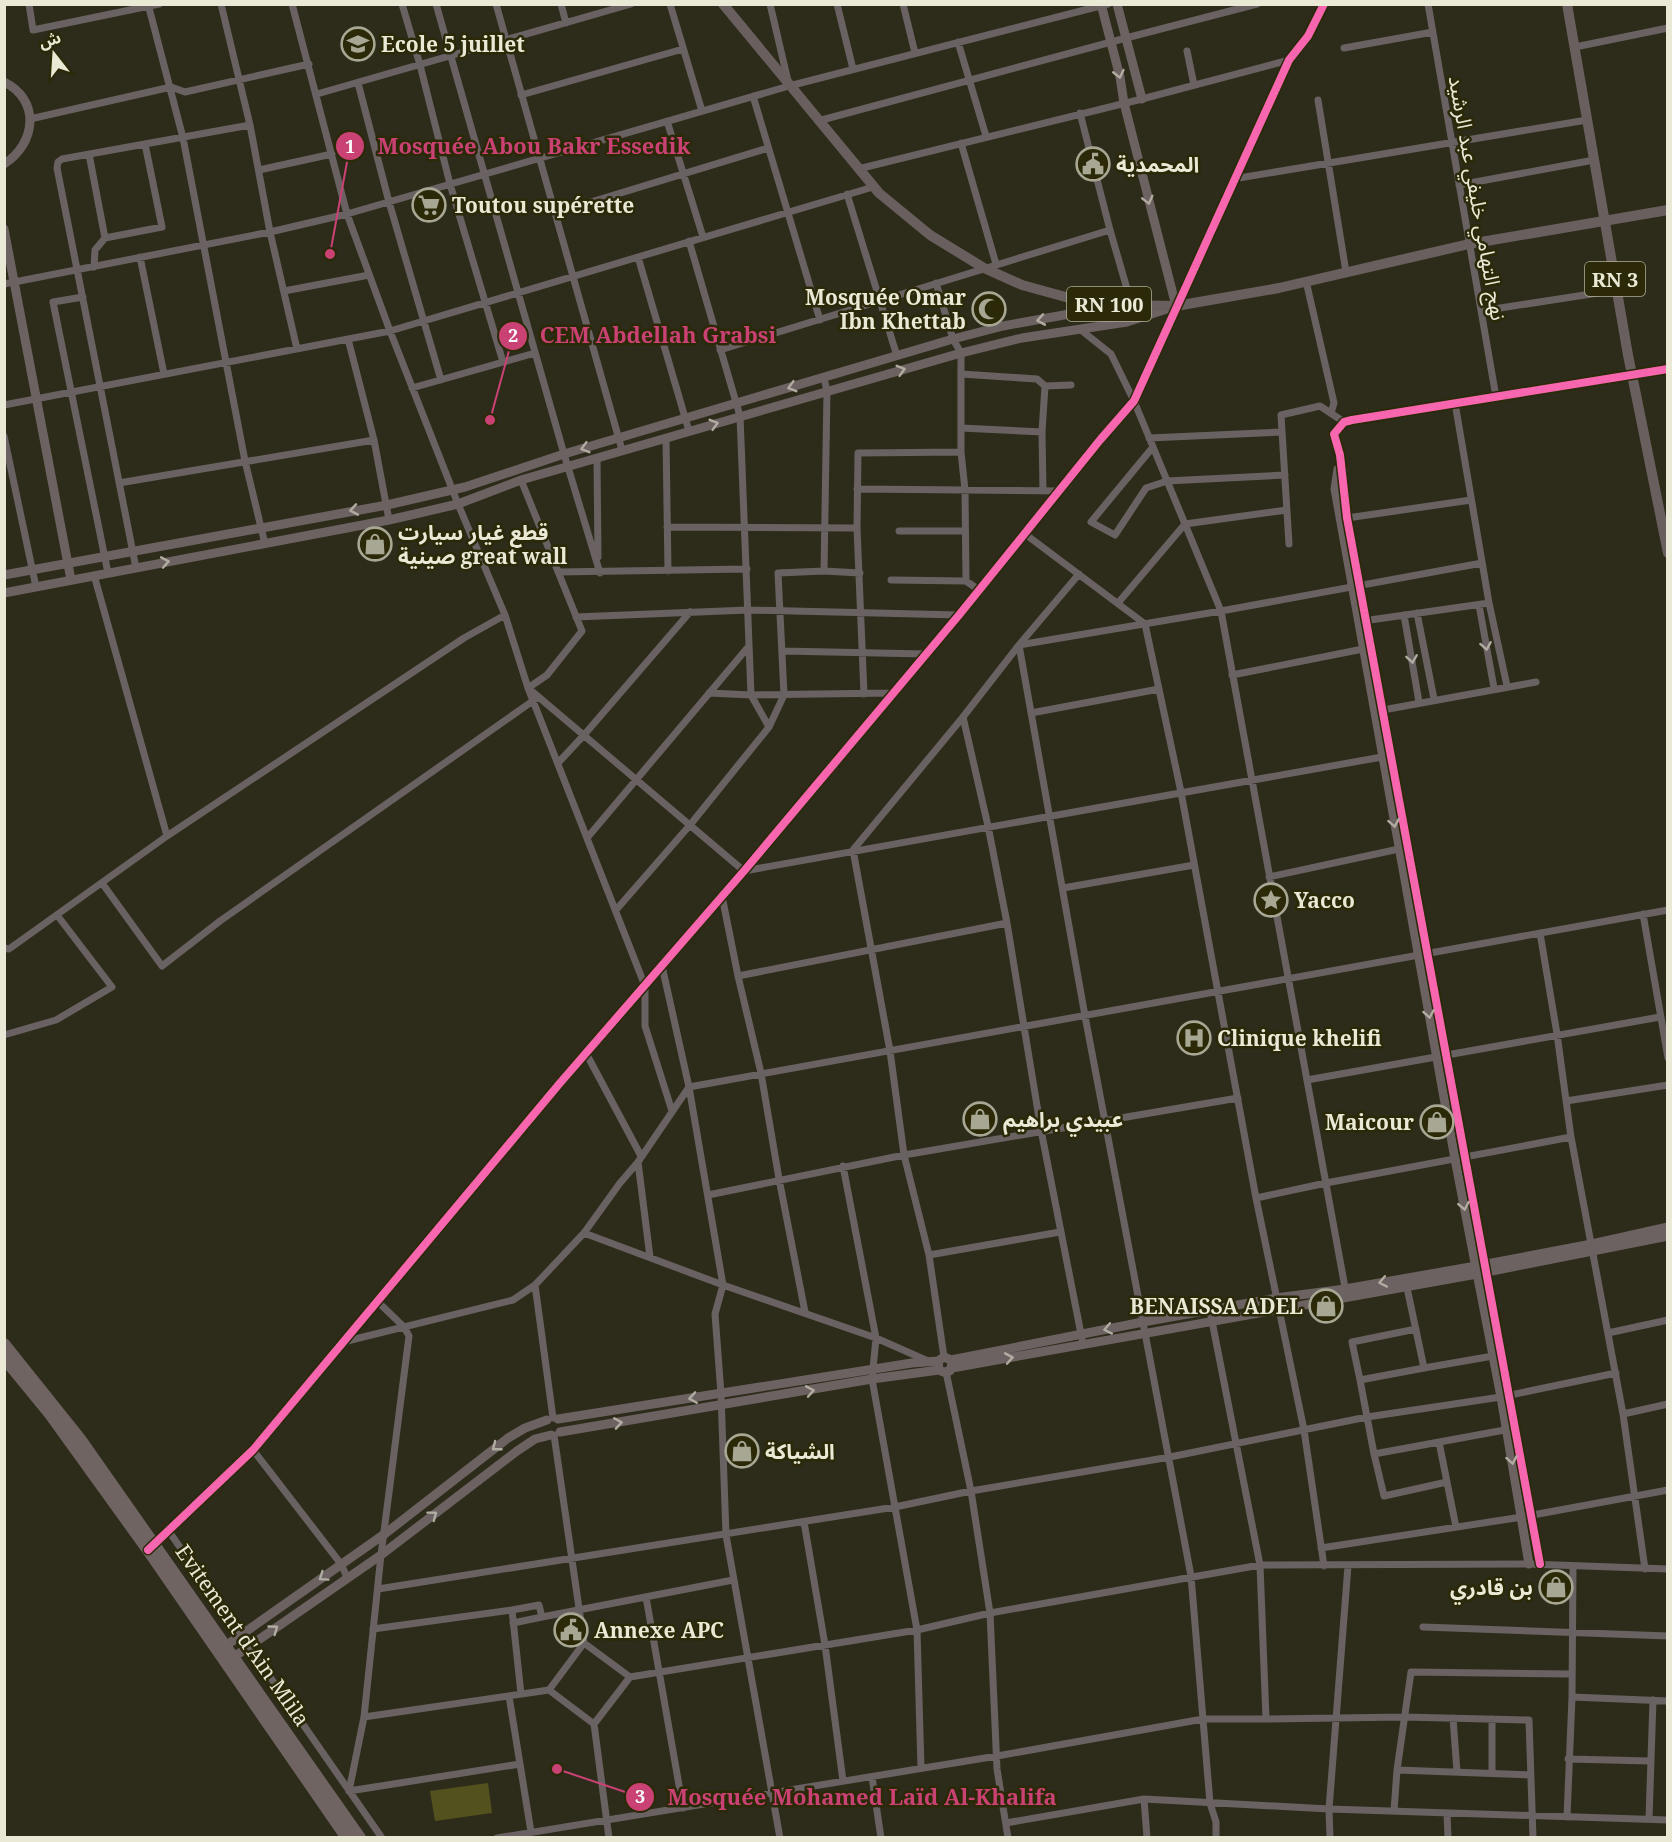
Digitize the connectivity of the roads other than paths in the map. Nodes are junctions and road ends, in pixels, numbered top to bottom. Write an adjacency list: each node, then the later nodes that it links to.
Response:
1 (29, 4): 21 (street)
2 (159, 4): 21 (street)
3 (220, 4): 39 (street)
4 (292, 4): 36 (street)
5 (402, 4): 37 (street)
6 (436, 4): 34 (street)
7 (496, 4): 26 (street)
8 (561, 4): 22 (street)
9 (631, 4): 22 (street)
10 (670, 4): 31 (street)
11 (723, 4): 44 (main road, RN 100)
12 (770, 4): 44 (street)
13 (837, 4): 38 (street)
14 (903, 4): 33 (street)
15 (1117, 4): 25 (street)
16 (1257, 4): 25 (street)
17 (1324, 4): 35 (street)
18 (1428, 4): 24 (street, نهج التهامي خليفي عبد الرشيد)
19 (1567, 4): 29 (main road, RN 3)
20 (1104, 5): 27 (street); 28 (street)
21 (148, 6): 45 (street)
22 (566, 23): 26 (street)
23 (1668, 28): 29 (street)
24 (1433, 32): 30 (street); 62 (street, نهج التهامي خليفي عبد الرشيد)
25 (1126, 38): 28 (street); 49 (street)
26 (506, 40): 34 (street); 47 (street)
27 (958, 42): 33 (street); 40 (street)
28 (1111, 42): 40 (street); 51 (street, one-way to 51)
29 (1575, 47): 55 (main road, RN 3)
30 (1344, 48)
31 (683, 49): 47 (street); 52 (street)
32 (1187, 51): 43 (street)
33 (915, 53): 38 (street)
34 (451, 56): 37 (street); 73 (street)
35 (1289, 60): 43 (street); 75 (street)
36 (309, 64): 39 (street); 46 (street)
37 (420, 65): 42 (street); 76 (street)
38 (853, 69): 44 (street)
39 (239, 80): 45 (street); 58 (street)
40 (971, 80): 57 (street); 59 (street)
41 (4, 82): 54 (street)
42 (358, 83): 46 (street); 80 (street)
43 (1194, 85): 49 (street)
44 (789, 86): 48 (street); 57 (main road, RN 100)
45 (171, 87): 54 (street); 60 (street)
46 (317, 94): 66 (street)
47 (521, 95): 67 (street)
48 (753, 96): 52 (street); 64 (street)
49 (1142, 99): 51 (street)
50 (1318, 100): 70 (street)
51 (1124, 103): 53 (street); 114 (street, one-way to 114)
52 (702, 111): 56 (street)
53 (1080, 113): 59 (street); 87 (street)
54 (30, 119): 69 (street)
55 (1587, 120): 62 (street); 68 (main road, RN 3)
56 (667, 121): 67 (street); 74 (street)
57 (818, 121): 71 (main road, RN 100)
58 (250, 125): 60 (street); 72 (street)
59 (986, 136): 61 (street)
60 (183, 138): 63 (street); 93 (street)
61 (961, 143): 71 (street); 96 (street)
62 (1452, 143): 70 (street); 77 (street, نهج التهامي خليفي عبد الرشيد)
63 (145, 144): 65 (street); 90 (street)
64 (768, 148): 74 (street); 82 (street)
65 (89, 154): 90 (street); 99 (street)
66 (332, 154): 72 (street); 84 (street)
67 (539, 158): 73 (street); 83 (street)
68 (1594, 160): 77 (street); 85 (main road, RN 3)
69 (4, 164)
70 (1328, 164): 75 (street); 100 (street)
71 (858, 169): 78 (main road, RN 100)
72 (259, 170): 88 (street)
73 (484, 174): 76 (street); 108 (street)
74 (684, 174): 83 (street); 89 (street)
75 (1233, 179): 114 (street)
76 (450, 184): 80 (street); 111 (street)
77 (1459, 185): 92 (street, نهج التهامي خليفي عبد الرشيد)
78 (873, 187): 79 (street); 98 (main road, RN 100)
79 (847, 194): 82 (street); 110 (street)
80 (389, 202): 84 (street); 117 (street)
81 (1668, 210): 85 (main road, RN 100)
82 (788, 212): 89 (street); 116 (street)
83 (555, 213): 102 (street)
84 (347, 214): 88 (street); 101 (street)
85 (1604, 220): 92 (main road, RN 100); 106 (main road, RN 3)
86 (4, 229): 105 (street)
87 (1110, 230): 96 (street); 113 (street)
88 (270, 232): 93 (street); 107 (street)
89 (703, 237): 91 (street)
90 (105, 238): 97 (street)
91 (689, 241): 94 (street); 123 (street)
92 (1469, 244): 100 (main road, RN 100); 115 (street, نهج التهامي خليفي عبد الرشيد)
93 (203, 245): 95 (street); 127 (street)
94 (638, 256): 102 (street); 149 (street)
95 (140, 258): 97 (street); 130 (street)
96 (996, 264): 98 (street)
97 (94, 267): 99 (street)
98 (984, 268): 104 (street); 112 (main road, RN 100)
99 (78, 270): 105 (street); 109 (street)
100 (1346, 272): 103 (main road, RN 100)
101 (369, 275): 107 (street); 119 (street)
102 (574, 276): 108 (street); 156 (street)
103 (1306, 281): 114 (main road, RN 100); 147 (street)
104 (936, 283): 110 (street); 121 (street)
105 (9, 284): 142 (street)
106 (1617, 290): 115 (street); 132 (main road, RN 3)
107 (284, 291): 122 (street)
108 (517, 293): 111 (street); 124 (street)
109 (83, 297): 136 (street); 139 (street)
110 (881, 300): 116 (street); 126 (street)
111 (484, 302): 117 (street); 128 (street)
112 (1119, 305): 113 (main road, RN 100); 121 (street, one-way to 121)
113 (1132, 306): 114 (main road, RN 100)
114 (1176, 306): 118 (street); 143 (street)
115 (1481, 311): 141 (street, نهج التهامي خليفي عبد الرشيد)
116 (820, 320): 123 (street)
117 (423, 321): 119 (street); 134 (street)
118 (1081, 330): 125 (street); 143 (street)
119 (390, 331): 120 (street); 138 (street)
120 (348, 339): 122 (street); 159 (street)
121 (953, 339): 125 (street); 126 (street)
122 (297, 349): 127 (street)
123 (720, 350): 144 (street)
124 (535, 352): 128 (street); 163 (street)
125 (961, 353): 131 (street); 140 (street, one-way to 125)
126 (897, 356): 133 (street)
127 (225, 362): 130 (street); 166 (street)
128 (503, 362): 134 (street)
129 (1668, 369): 132 (street)
130 (164, 374): 136 (street)
131 (961, 374): 137 (street); 151 (street)
132 (1632, 375): 141 (street); 195 (main road, RN 3)
133 (824, 378): 140 (street); 144 (street, one-way to 144)
134 (441, 380): 138 (street)
135 (1071, 385): 137 (street)
136 (101, 386): 139 (street); 171 (street)
137 (1045, 386): 153 (street)
138 (412, 388): 173 (street)
139 (72, 392): 142 (street); 196 (street)
140 (827, 392): 148 (street); 187 (street)
141 (1496, 397): 145 (street)
142 (36, 398): 146 (street); 197 (street)
143 (1134, 401): 158 (street); 176 (street)
144 (738, 403): 148 (street); 149 (street)
145 (1455, 403): 150 (street); 177 (street)
146 (4, 405)
147 (1331, 413): 150 (street); 154 (street)
148 (740, 416): 152 (street, one-way to 148); 184 (street)
149 (685, 418): 152 (street); 156 (street)
150 (1344, 422): 164 (street)
151 (961, 428): 153 (street); 162 (street)
152 (689, 431): 157 (street)
153 (1042, 432): 175 (street)
154 (1282, 432): 158 (street); 168 (street)
155 (4, 436): 202 (street)
156 (619, 438): 161 (street); 163 (street, one-way to 163)
157 (666, 438): 161 (street); 186 (street)
158 (1149, 438): 160 (street)
159 (374, 440): 166 (street); 179 (street)
160 (1153, 447): 170 (street); 170 (street)
161 (622, 450): 165 (street)
162 (961, 452): 172 (street); 174 (street)
163 (564, 454): 167 (street); 173 (street)
164 (1340, 455): 181 (street); 214 (street)
165 (597, 458): 167 (street); 200 (street)
166 (245, 460): 171 (street); 185 (street)
167 (568, 466): 169 (street); 200 (street)
168 (1285, 475): 170 (street); 180 (street)
169 (521, 480): 178 (street); 204 (street)
170 (1167, 481): 183 (street)
171 (119, 483): 194 (street)
172 (857, 489): 174 (street); 188 (street)
173 (452, 490): 178 (street); 179 (street)
174 (965, 490): 175 (street); 190 (street)
175 (1043, 491): 176 (street)
176 (1059, 491): 191 (street)
177 (1471, 500): 181 (street); 198 (street)
178 (458, 504): 182 (street); 227 (street)
179 (387, 505): 182 (street); 185 (street, one-way to 185)
180 (1287, 510): 183 (street); 193 (street)
181 (1347, 518): 214 (street)
182 (389, 520): 192 (street)
183 (1185, 524): 218 (street); 223 (street)
184 (745, 526): 186 (street); 187 (street); 201 (street)
185 (261, 527): 192 (street); 194 (street)
186 (668, 527): 203 (street)
187 (825, 528): 188 (street); 205 (street)
188 (857, 528): 207 (street)
189 (899, 531): 190 (street)
190 (964, 531): 213 (street)
191 (1024, 534): 208 (street); 216 (street)
192 (265, 544): 199 (street, one-way to 192)
193 (1289, 544)
194 (132, 551): 196 (street); 199 (street)
195 (1668, 553)
196 (104, 556): 197 (street); 206 (street)
197 (68, 563): 202 (street); 211 (street)
198 (1482, 563): 214 (street); 219 (street)
199 (135, 568): 206 (street)
200 (599, 569): 203 (street); 204 (street)
201 (747, 569): 203 (street); 221 (street)
202 (33, 570): 209 (street); 215 (street)
203 (668, 571)
204 (558, 572): 230 (street)
205 (824, 572): 207 (street); 222 (street)
206 (108, 573): 210 (street)
207 (860, 573): 225 (street)
208 (1079, 574): 218 (street); 233 (street)
209 (4, 575)
210 (94, 575): 211 (street); 266 (street)
211 (71, 580): 215 (street)
212 (891, 580): 213 (street)
213 (966, 581): 216 (street)
214 (1356, 586): 223 (street); 231 (street)
215 (36, 587): 217 (street)
216 (979, 590): 228 (street)
217 (5, 591)
218 (1118, 603): 232 (street)
219 (1489, 603): 220 (street); 241 (street)
220 (1479, 605): 226 (street); 243 (street, one-way to 243)
221 (748, 610): 222 (street); 224 (street); 234 (street)
222 (780, 611): 225 (street); 236 (street)
223 (1221, 611): 232 (street); 239 (street)
224 (690, 612): 230 (street); 257 (street)
225 (862, 612): 228 (street); 237 (street)
226 (1417, 614): 229 (street); 251 (street)
227 (505, 615): 242 (street); 266 (street)
228 (959, 615): 238 (street)
229 (1404, 615): 231 (street); 252 (street, one-way to 252)
230 (576, 617): 242 (street)
231 (1362, 622): 235 (street); 253 (street)
232 (1145, 624): 233 (street); 244 (street)
233 (1019, 645): 254 (street); 255 (street)
234 (749, 646): 245 (street); 248 (street)
235 (1363, 649): 239 (street); 258 (street)
236 (782, 651): 237 (street); 249 (street)
237 (863, 652): 238 (street); 247 (street)
238 (926, 654): 246 (street)
239 (1232, 675): 260 (street)
240 (1536, 682): 241 (street)
241 (1507, 686): 243 (street)
242 (528, 688): 250 (street)
243 (1494, 688): 251 (street)
244 (1159, 689): 254 (street); 262 (street)
245 (709, 693): 248 (street); 261 (street)
246 (893, 693): 247 (street); 271 (street)
247 (864, 694): 249 (street)
248 (751, 695): 249 (street); 256 (street)
249 (784, 695): 256 (street)
250 (536, 699): 257 (street); 259 (street); 273 (street)
251 (1434, 699): 252 (street)
252 (1419, 702): 253 (street)
253 (1383, 710): 284 (street)
254 (1031, 713): 263 (street)
255 (963, 717): 265 (street); 269 (street)
256 (769, 727): 264 (street)
257 (584, 735): 259 (street); 261 (street)
258 (1382, 757): 260 (street); 268 (street, one-way to 268)
259 (558, 763): 267 (street)
260 (1251, 780): 262 (street); 272 (street)
261 (637, 781): 264 (street); 267 (street)
262 (1180, 792): 263 (street); 270 (street)
263 (1050, 816): 265 (street); 274 (street)
264 (690, 825): 271 (street); 276 (street)
265 (988, 826): 269 (street); 280 (street)
266 (167, 836): 273 (street)
267 (587, 838): 276 (street)
268 (1399, 849): 272 (street); 284 (street)
269 (853, 850): 271 (street); 283 (street)
270 (1194, 865): 274 (street); 289 (street)
271 (744, 871): 275 (street)
272 (1269, 877): 287 (street)
273 (102, 883): 279 (street)
274 (1063, 888): 290 (street)
275 (722, 896): 285 (street); 286 (street)
276 (615, 910): 288 (street)
277 (1668, 910): 278 (street)
278 (1643, 914): 281 (street); 291 (street)
279 (57, 915): 282 (street); 294 (street)
280 (1007, 923): 283 (street); 292 (street)
281 (1539, 933): 284 (street); 293 (street)
282 (4, 948)
283 (873, 951): 286 (street); 295 (street)
284 (1423, 954): 287 (street); 297 (street)
285 (662, 966): 288 (street); 302 (street)
286 (738, 976): 299 (street)
287 (1288, 979): 289 (street); 300 (street)
288 (645, 986): 296 (street); 305 (street)
289 (1219, 992): 290 (street); 303 (street)
290 (1085, 1016): 292 (street); 306 (street)
291 (1660, 1017): 293 (street); 298 (street)
292 (1024, 1025): 295 (street); 307 (street)
293 (1557, 1034): 297 (street); 304 (street)
294 (4, 1035)
295 (890, 1051): 299 (street); 309 (street)
296 (586, 1053): 311 (street); 331 (street)
297 (1442, 1055): 300 (street); 310 (street); 312 (street)
298 (1668, 1058)
299 (761, 1073): 302 (street); 314 (street)
300 (1307, 1080): 315 (street)
301 (1668, 1085): 304 (street)
302 (689, 1087): 305 (street); 316 (street)
303 (1238, 1098): 306 (street); 317 (street)
304 (1566, 1101): 308 (street)
305 (672, 1111): 311 (street)
306 (1105, 1120): 307 (street); 336 (street)
307 (1041, 1130): 309 (street); 319 (street)
308 (1572, 1137): 310 (street); 322 (street)
309 (904, 1155): 313 (street); 323 (street)
310 (1466, 1156): 312 (street); 325 (street)
311 (639, 1159): 320 (street); 324 (street)
312 (1455, 1159): 315 (street); 325 (street, one-way to 325)
313 (843, 1166): 314 (street); 343 (street)
314 (779, 1179): 316 (street); 334 (street)
315 (1326, 1183): 317 (street); 329 (street)
316 (708, 1195): 328 (street)
317 (1256, 1198): 330 (street)
318 (1668, 1227): 322 (street)
319 (1060, 1232): 323 (street); 341 (street)
320 (584, 1233): 324 (street); 327 (street)
321 (1668, 1236): 322 (street)
322 (1592, 1247): 325 (street); 340 (street)
323 (929, 1255): 349 (street)
324 (650, 1257): 328 (street)
325 (1481, 1269): 326 (street); 347 (street); 355 (street)
326 (1406, 1282): 329 (street); 339 (street)
327 (535, 1285): 338 (street); 360 (street)
328 (723, 1285): 334 (street); 354 (street)
329 (1346, 1294): 330 (street); 333 (street)
330 (1276, 1298): 332 (street); 333 (street)
331 (377, 1301): 338 (street); 344 (street)
332 (1210, 1311): 336 (street); 337 (street)
333 (1280, 1311): 337 (street); 362 (street)
334 (805, 1312): 343 (street)
335 (1668, 1320): 340 (street)
336 (1143, 1322): 341 (street, one-way to 341); 342 (street)
337 (1213, 1322): 342 (street); 365 (street)
338 (404, 1327): 344 (street); 378 (street)
339 (1416, 1329): 350 (street); 353 (street)
340 (1608, 1333): 351 (street)
341 (1081, 1334): 346 (street); 349 (street)
342 (1144, 1335): 346 (street); 368 (street)
343 (876, 1338): 349 (street); 352 (street)
344 (343, 1342): 366 (street)
345 (4, 1344): 380 (highway, Evitement d'Ain Mlila)
346 (1083, 1346): 349 (street, one-way to 346)
347 (1493, 1356): 350 (street); 355 (street)
348 (4, 1358): 380 (highway, Evitement d'Ain Mlila)
349 (943, 1364): 352 (street); 352 (street); 371 (street)
350 (1424, 1368): 353 (street)
351 (1616, 1373): 355 (street); 358 (street)
352 (873, 1374): 354 (street); 357 (street, one-way to 352); 373 (street)
353 (1360, 1380): 359 (street)
354 (721, 1394): 357 (street); 360 (street, one-way to 360)
355 (1505, 1395): 359 (street); 361 (street)
356 (1668, 1404): 358 (street)
357 (722, 1406): 363 (street, one-way to 357); 379 (street)
358 (1623, 1414): 372 (street)
359 (1367, 1418): 362 (street); 367 (street)
360 (553, 1419): 363 (street); 363 (street); 378 (street, one-way to 378)
361 (1511, 1429): 364 (street); 374 (street)
362 (1304, 1430): 365 (street); 381 (street)
363 (555, 1434): 382 (street, one-way to 363); 383 (street)
364 (1439, 1442): 367 (street); 369 (street)
365 (1236, 1444): 368 (street); 387 (street)
366 (253, 1450): 377 (street); 384 (street)
367 (1374, 1454): 369 (street)
368 (1170, 1457): 371 (street); 393 (street)
369 (1447, 1482): 376 (street)
370 (1668, 1490): 372 (street)
371 (971, 1491): 373 (street); 400 (street)
372 (1636, 1497): 374 (street); 391 (street)
373 (895, 1508): 375 (street); 405 (street)
374 (1526, 1516): 376 (street); 385 (street); 386 (street)
375 (804, 1522): 379 (street); 410 (street)
376 (1456, 1527): 381 (street)
377 (168, 1530): 380 (street); 407 (street)
378 (386, 1533): 382 (street); 384 (street)
379 (726, 1535): 383 (street); 395 (street)
380 (152, 1547): 412 (highway, Evitement d'Ain Mlila)
381 (1321, 1548): 388 (street)
382 (381, 1554): 394 (street); 396 (street)
383 (572, 1560): 396 (street); 399 (street)
384 (341, 1564): 394 (street); 407 (street, one-way to 407)
385 (1529, 1564): 386 (street); 389 (street)
386 (1540, 1564): 390 (street)
387 (1260, 1565): 388 (street); 393 (street); 428 (street)
388 (1324, 1566): 389 (street)
389 (1348, 1566): 429 (street)
390 (1573, 1567): 391 (street); 406 (street)
391 (1645, 1569): 392 (street)
392 (1668, 1569)
393 (1191, 1576): 400 (street); 427 (street)
394 (347, 1577): 411 (street, one-way to 394)
395 (733, 1580): 397 (street); 413 (street)
396 (378, 1589): 404 (street)
397 (646, 1597): 399 (street); 415 (street)
398 (512, 1610): 401 (street); 402 (street); 404 (street)
399 (579, 1610): 401 (street); 409 (street)
400 (990, 1613): 405 (street); 432 (street)
401 (542, 1617): 402 (street)
402 (513, 1623): 419 (street)
403 (1423, 1627): 406 (street)
404 (373, 1629): 424 (street)
405 (917, 1630): 410 (street); 436 (street)
406 (1572, 1633): 408 (street); 416 (street)
407 (240, 1635): 411 (street); 412 (street)
408 (1668, 1636)
409 (584, 1643): 417 (street); 418 (street)
410 (825, 1645): 413 (street); 442 (street)
411 (249, 1646): 414 (street); 443 (street)
412 (222, 1648): 414 (highway, Evitement d'Ain Mlila)
413 (749, 1657): 415 (street); 444 (street)
414 (230, 1659): 458 (highway, Evitement d'Ain Mlila); 459 (highway, Evitement d'Ain Mlila)
415 (658, 1672): 417 (street); 447 (street)
416 (1572, 1674): 421 (street); 425 (street)
417 (630, 1677): 431 (street)
418 (549, 1690): 419 (street); 431 (street)
419 (522, 1694): 420 (street)
420 (509, 1696): 424 (street); 435 (street)
421 (1572, 1697): 422 (street); 433 (street)
422 (1653, 1700): 423 (street); 434 (street)
423 (1668, 1701)
424 (364, 1717): 443 (street)
425 (1404, 1717): 426 (street); 429 (street); 437 (street)
426 (1453, 1718): 430 (street); 438 (street)
427 (1203, 1719): 428 (street); 432 (street); 446 (street)
428 (1266, 1719): 429 (street)
429 (1336, 1719): 448 (street)
430 (1492, 1719): 439 (street); 440 (street)
431 (594, 1724): 455 (street)
432 (997, 1756): 436 (street); 456 (street)
433 (1568, 1759): 434 (street); 452 (street)
434 (1650, 1761): 453 (street)
435 (520, 1764): 443 (street); 457 (street)
436 (921, 1768): 441 (street)
437 (1397, 1770): 438 (street); 449 (street)
438 (1457, 1772): 439 (street)
439 (1492, 1773): 440 (street)
440 (1532, 1775): 451 (street)
441 (872, 1777): 442 (street); 464 (street)
442 (843, 1781): 444 (street)
443 (349, 1791): 460 (street)
444 (772, 1793): 447 (street); 463 (street)
445 (1143, 1799): 446 (street); 456 (street); 466 (street)
446 (1210, 1803): 448 (street); 467 (street)
447 (683, 1808): 455 (street)
448 (1329, 1809): 449 (street); 468 (street)
449 (1394, 1811): 450 (street)
450 (1447, 1813): 451 (street); 469 (street)
451 (1534, 1816): 452 (street); 470 (street)
452 (1567, 1816): 453 (street)
453 (1648, 1819): 454 (street)
454 (1668, 1820)
455 (607, 1821): 457 (street); 462 (street)
456 (1006, 1823): 465 (street)
457 (531, 1832): 461 (street)
458 (347, 1838)
459 (360, 1838)
460 (382, 1838)
461 (497, 1838)
462 (609, 1838)
463 (780, 1838)
464 (881, 1838)
465 (1008, 1838)
466 (1147, 1838)
467 (1216, 1838)
468 (1330, 1838)
469 (1448, 1838)
470 (1533, 1838)

